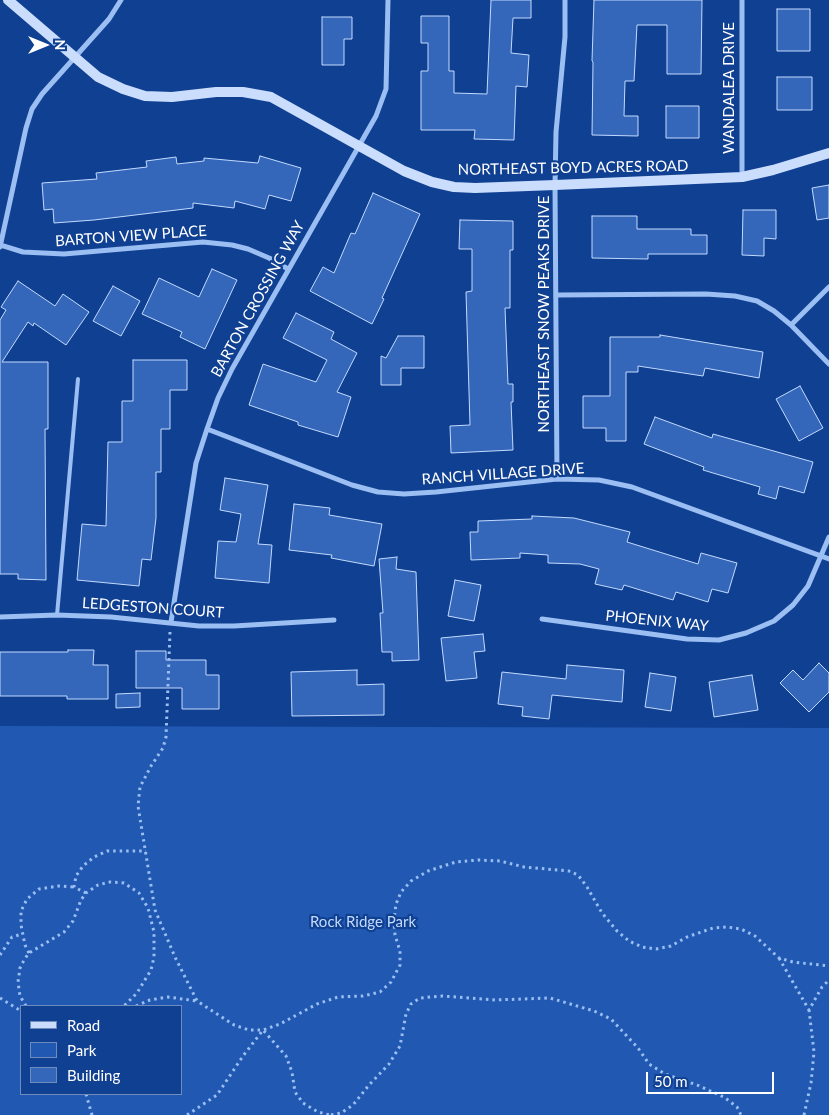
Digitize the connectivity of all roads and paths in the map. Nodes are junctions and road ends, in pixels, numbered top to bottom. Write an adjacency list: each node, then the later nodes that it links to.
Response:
1 (8, 0): 6 (street, NORTHEAST BOYD ACRES ROAD)
2 (121, 0): 6 (street)
3 (388, 0): 7 (street, BARTON CROSSING WAY)
4 (565, 0): 10 (street, NORTHEAST SNOW PEAKS DRIVE)
5 (742, 0): 9 (street, WANDALEA DRIVE)
6 (75, 57): 7 (street, NORTHEAST BOYD ACRES ROAD); 11 (street)
7 (358, 147): 10 (street, NORTHEAST BOYD ACRES ROAD); 12 (street, BARTON CROSSING WAY)
8 (829, 153): 9 (street, NORTHEAST BOYD ACRES ROAD)
9 (742, 177): 10 (street, NORTHEAST BOYD ACRES ROAD)
10 (555, 185): 14 (street, NORTHEAST SNOW PEAKS DRIVE)
11 (0, 246): 12 (street, BARTON VIEW PLACE)
12 (288, 269): 18 (street, BARTON CROSSING WAY)
13 (829, 287): 15 (street)
14 (557, 295): 15 (street); 19 (street, NORTHEAST SNOW PEAKS DRIVE)
15 (791, 325): 16 (street)
16 (829, 364)
17 (78, 380): 23 (lane)
18 (206, 428): 19 (street, RANCH VILLAGE DRIVE); 27 (street, BARTON CROSSING WAY)
19 (557, 479): 21 (street, RANCH VILLAGE DRIVE)
20 (829, 537): 21 (street, PHOENIX WAY)
21 (822, 557): 22 (street, RANCH VILLAGE DRIVE); 25 (street, PHOENIX WAY)
22 (829, 559)
23 (57, 615): 24 (street, LEDGESTON COURT); 27 (street, LEDGESTON COURT)
24 (0, 616)
25 (542, 619)
26 (334, 620): 27 (street, LEDGESTON COURT)
27 (171, 622): 28 (path)
28 (146, 851): 29 (path); 31 (path)
29 (74, 887): 30 (path); 33 (path)
30 (86, 893): 32 (path); 34 (path)
31 (154, 910): 32 (path); 40 (path)
32 (150, 912): 42 (path)
33 (22, 934): 34 (path); 35 (path)
34 (29, 953): 41 (path)
35 (0, 955)
36 (779, 958): 37 (path); 45 (path); 46 (path)
37 (829, 966)
38 (829, 980): 45 (path)
39 (0, 998): 44 (path)
40 (197, 1001): 43 (path); 46 (path)
41 (25, 1005)
42 (125, 1005)
43 (138, 1005)
44 (20, 1010)
45 (809, 1010): 52 (path)
46 (263, 1030): 49 (path); 50 (path)
47 (86, 1095): 48 (path)
48 (92, 1115)
49 (186, 1115)
50 (330, 1115): 51 (path)
51 (741, 1115)
52 (804, 1115)

